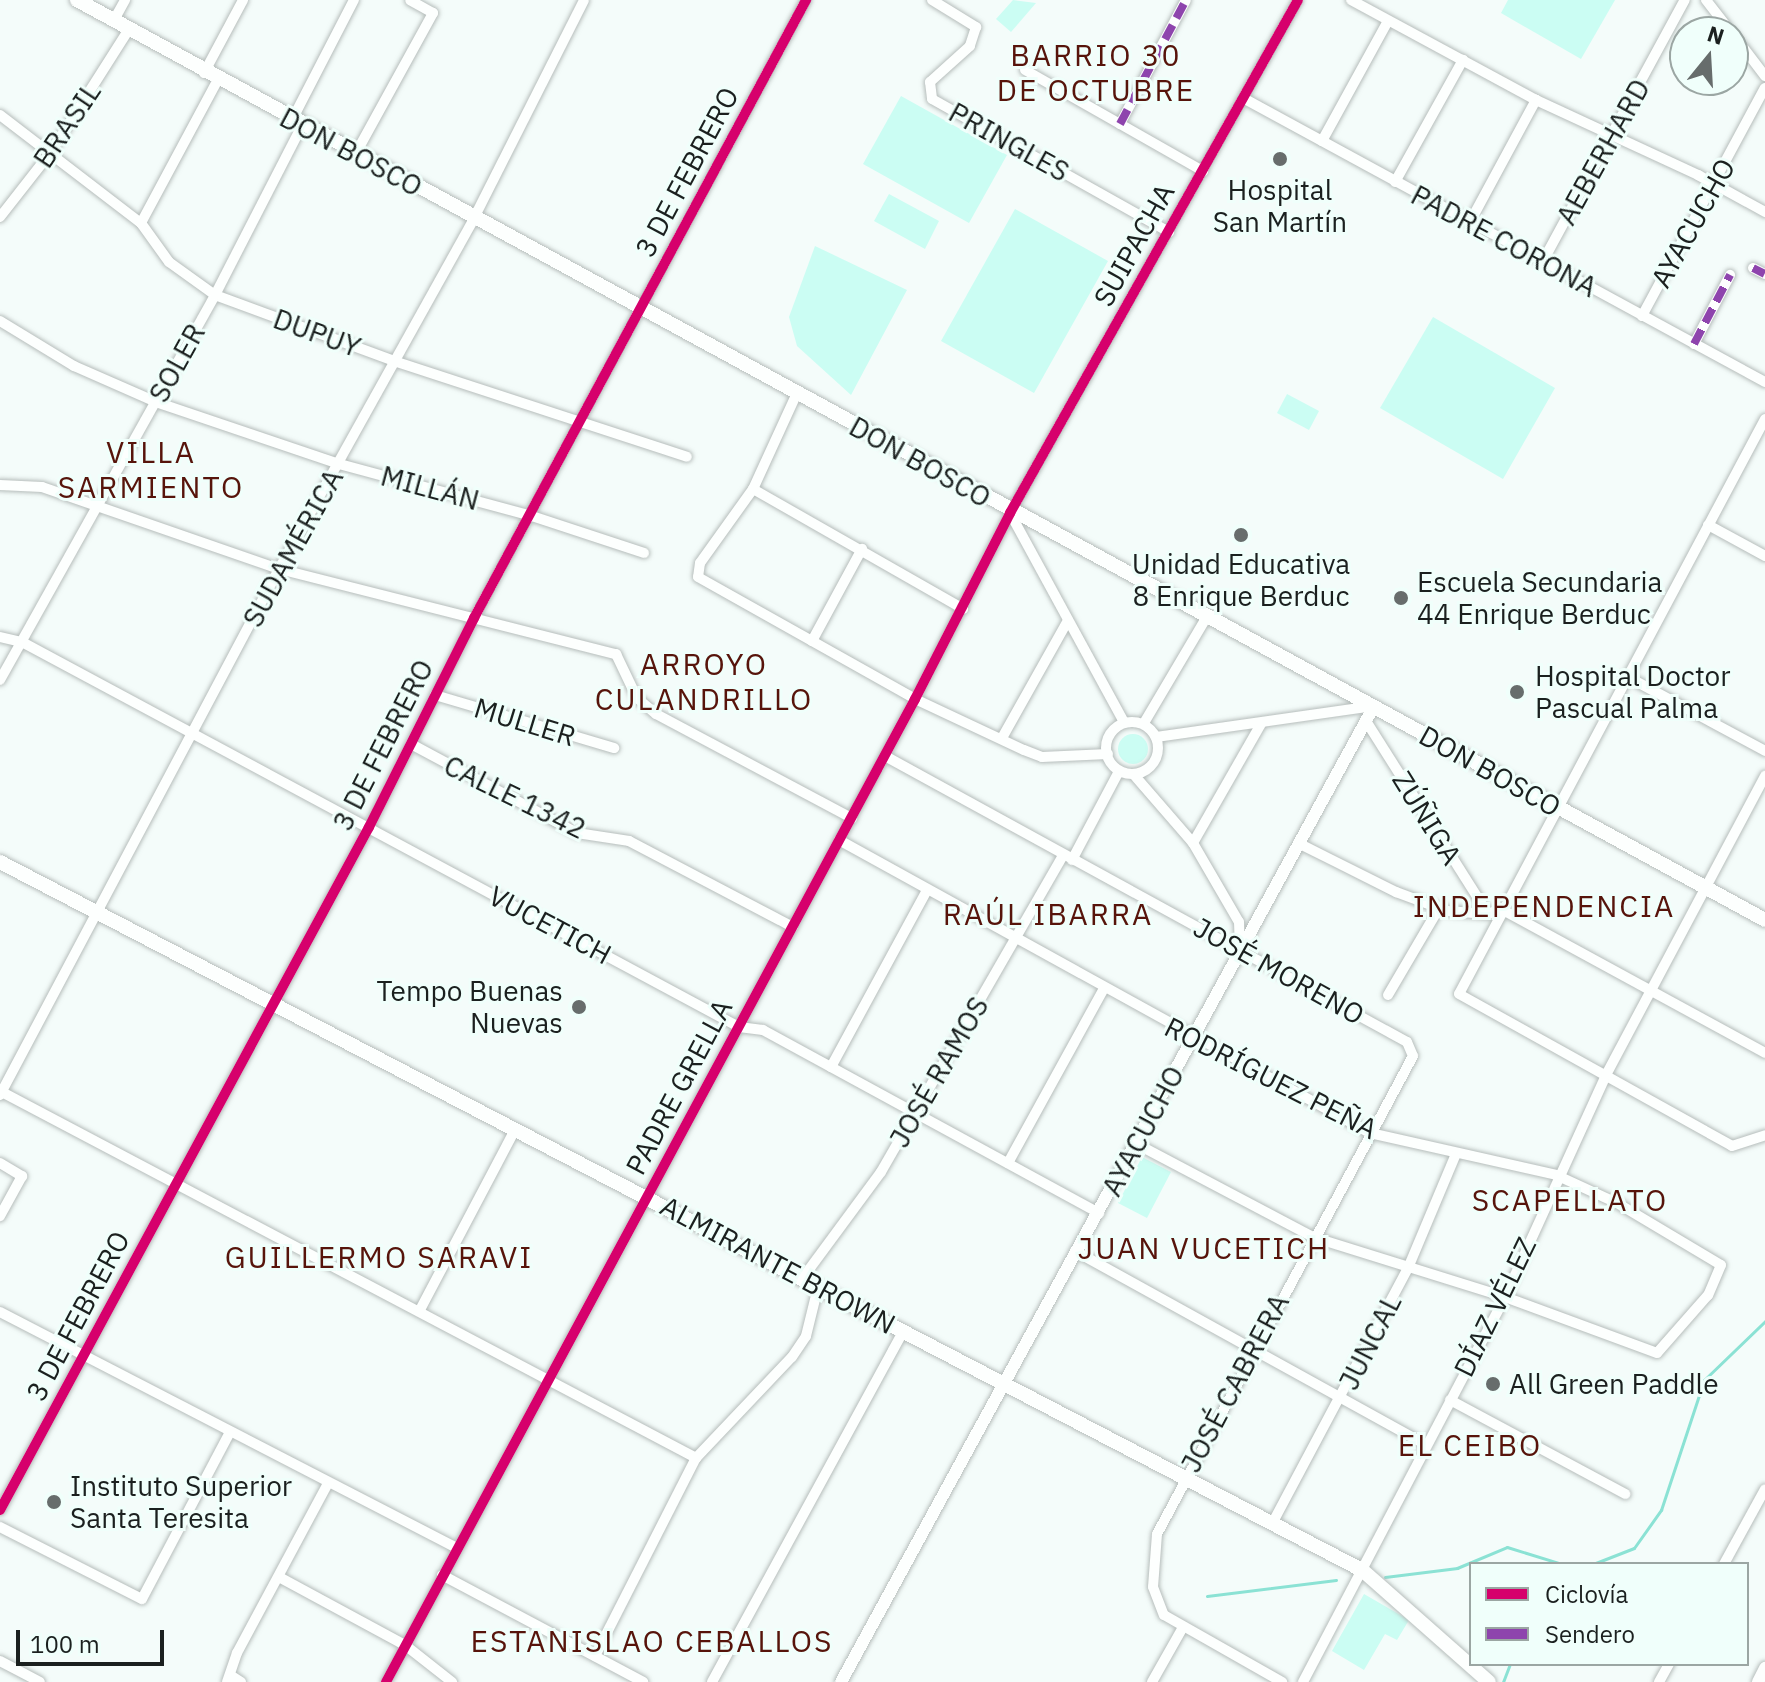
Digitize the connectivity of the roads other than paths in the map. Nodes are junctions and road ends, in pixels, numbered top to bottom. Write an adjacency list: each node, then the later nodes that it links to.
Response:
1 (77, 0): 15 (main road, DON BOSCO)
2 (125, 0): 15 (street)
3 (243, 0): 22 (street)
4 (354, 0): 27 (street, SOLER)
5 (410, 0): 32 (street)
6 (584, 0): 38 (street, SUDAMÉRICA)
7 (806, 0): 47 (street, 3 DE FEBRERO)
8 (932, 0): 41 (street, PRINGLES)
9 (1186, 0): 28 (street)
10 (1298, 0): 24 (street, SUIPACHA)
11 (1351, 0): 16 (street)
12 (1685, 0): 29 (street, AEBERHARD)
13 (1706, 0): 14 (street)
14 (1719, 16)
15 (114, 20): 17 (main road, DON BOSCO)
16 (1388, 21): 19 (street); 30 (street)
17 (129, 29): 22 (main road, DON BOSCO); 31 (street, BRASIL)
18 (1749, 55): 21 (street)
19 (1463, 60): 25 (street); 34 (street)
20 (1025, 70): 28 (street)
21 (1765, 76)
22 (210, 77): 27 (main road, DON BOSCO); 40 (street)
23 (1765, 88): 35 (street, AYACUCHO)
24 (1243, 98): 30 (street, PADRE CORONA); 33 (street, SUIPACHA)
25 (1536, 100): 29 (street); 39 (street)
26 (0, 115): 31 (street, DUPUY)
27 (297, 123): 32 (main road, DON BOSCO); 46 (street, SOLER)
28 (1120, 124): 33 (street)
29 (1612, 139): 35 (street); 42 (street, AEBERHARD)
30 (1322, 141): 34 (street, PADRE CORONA)
31 (51, 152): 37 (street, BRASIL); 40 (street, DUPUY)
32 (356, 153): 38 (main road, DON BOSCO)
33 (1203, 171): 41 (street, SUIPACHA)
34 (1395, 182): 39 (street, PADRE CORONA)
35 (1715, 184): 36 (street); 48 (street, AYACUCHO)
36 (1765, 212)
37 (0, 217)
38 (474, 218): 47 (main road, DON BOSCO); 51 (street, SUDAMÉRICA)
39 (1470, 222): 42 (street, PADRE CORONA)
40 (141, 223): 46 (street, DUPUY)
41 (1169, 232): 62 (street, SUIPACHA)
42 (1543, 261): 48 (street, PADRE CORONA)
43 (1753, 268): 44 (street)
44 (1765, 274)
45 (1730, 275): 50 (street)
46 (215, 295): 51 (street, DUPUY); 54 (street, SOLER)
47 (641, 308): 53 (main road, DON BOSCO); 56 (street, 3 DE FEBRERO)
48 (1642, 316): 50 (street, PADRE CORONA)
49 (0, 321): 54 (street, MILLÁN)
50 (1694, 344): 52 (street, PADRE CORONA)
51 (394, 361): 56 (street, DUPUY); 58 (street, SUDAMÉRICA)
52 (1765, 382)
53 (797, 393): 60 (street); 62 (main road, DON BOSCO)
54 (156, 402): 58 (street, MILLÁN); 61 (street, SOLER)
55 (1765, 419): 64 (street)
56 (583, 420): 57 (street, DUPUY); 63 (street, 3 DE FEBRERO)
57 (687, 457)
58 (339, 464): 63 (street, MILLÁN); 68 (street, SUDAMÉRICA)
59 (0, 485): 61 (street)
60 (753, 489): 65 (street); 74 (street)
61 (95, 505): 68 (street); 75 (street, SOLER)
62 (1010, 513): 69 (street, PADRE GRELLA); 71 (main road, DON BOSCO); 72 (street)
63 (532, 516): 66 (street, MILLÁN); 70 (street, 3 DE FEBRERO)
64 (1708, 525): 67 (street); 76 (street)
65 (862, 549): 69 (street); 74 (street)
66 (644, 553)
67 (1765, 556)
68 (279, 569): 70 (street); 85 (street, SUDAMÉRICA)
69 (963, 609): 79 (street, PADRE GRELLA)
70 (474, 618): 78 (street, 3 DE FEBRERO); 97 (street)
71 (1206, 618): 80 (main road, DON BOSCO); 83 (street)
72 (1067, 622): 82 (street); 87 (street)
73 (0, 637): 75 (street, VUCETICH)
74 (812, 641): 79 (street)
75 (22, 642): 77 (street, SOLER); 85 (street, VUCETICH)
76 (1626, 676): 90 (street); 96 (street)
77 (0, 680)
78 (435, 695): 88 (street, 3 DE FEBRERO); 89 (street, MULLER)
79 (915, 699): 87 (street); 92 (street, PADRE GRELLA)
80 (1374, 706): 81 (street, AYACUCHO); 84 (street); 96 (main road, DON BOSCO)
81 (1366, 721): 101 (street, AYACUCHO); 109 (street, ZÚÑIGA)
82 (1124, 722): 83 (street); 91 (street)
83 (1144, 723): 86 (street)
84 (1261, 724): 86 (street); 100 (street)
85 (194, 735): 98 (street, VUCETICH); 108 (street, SUDAMÉRICA)
86 (1156, 737): 94 (street)
87 (1002, 738): 91 (street)
88 (411, 744): 98 (street, 3 DE FEBRERO); 111 (street, CALLE 1342)
89 (614, 748)
90 (1765, 751)
91 (1108, 754): 93 (street)
92 (885, 756): 97 (street, PADRE GRELLA); 102 (street, JOSÉ MORENO)
93 (1118, 773): 94 (street); 102 (street, JOSÉ RAMOS)
94 (1135, 776): 100 (street)
95 (1765, 776): 104 (street, DÍAZ VÉLEZ)
96 (1556, 808): 104 (main road, DON BOSCO); 107 (street)
97 (852, 818): 99 (street, PADRE GRELLA)
98 (369, 827): 117 (street, 3 DE FEBRERO); 118 (street, VUCETICH)
99 (839, 840): 105 (street, RODRÍGUEZ PEÑA); 111 (street, PADRE GRELLA)
100 (1193, 843): 113 (street)
101 (1298, 843): 106 (street); 113 (street, AYACUCHO)
102 (1068, 858): 112 (street, JOSÉ RAMOS); 113 (street, JOSÉ MORENO)
103 (0, 862): 108 (main road, ALMIRANTE BROWN)
104 (1706, 888): 110 (main road, DON BOSCO); 115 (street, DÍAZ VÉLEZ)
105 (927, 890): 112 (street, RODRÍGUEZ PEÑA); 122 (street)
106 (1439, 908): 109 (street); 116 (street)
107 (1501, 909): 109 (street); 115 (street); 123 (street)
108 (98, 912): 117 (main road, ALMIRANTE BROWN); 124 (street, SUDAMÉRICA)
109 (1488, 914)
110 (1765, 920)
111 (793, 927): 118 (street, PADRE GRELLA)
112 (1015, 941): 114 (street, RODRÍGUEZ PEÑA); 125 (street, JOSÉ RAMOS)
113 (1240, 948): 119 (street, AYACUCHO); 121 (street, JOSÉ MORENO)
114 (1103, 990): 119 (street, RODRÍGUEZ PEÑA); 132 (street)
115 (1650, 990): 120 (street); 123 (street, DÍAZ VÉLEZ)
116 (1388, 995)
117 (273, 1004): 126 (main road, ALMIRANTE BROWN); 134 (street, 3 DE FEBRERO)
118 (739, 1027): 122 (street, VUCETICH); 135 (street, PADRE GRELLA)
119 (1192, 1039): 127 (street, RODRÍGUEZ PEÑA); 129 (street, AYACUCHO)
120 (1765, 1053)
121 (1413, 1056): 127 (street, JOSÉ CABRERA)
122 (831, 1067): 125 (street, VUCETICH)
123 (1606, 1075): 128 (street); 133 (street, DÍAZ VÉLEZ)
124 (1, 1093): 134 (street)
125 (916, 1113): 132 (street, VUCETICH); 141 (street, JOSÉ RAMOS)
126 (515, 1130): 135 (main road, ALMIRANTE BROWN); 144 (street)
127 (1370, 1133): 130 (street, RODRÍGUEZ PEÑA); 138 (street, JOSÉ CABRERA)
128 (1765, 1135)
129 (1135, 1143): 136 (street, AYACUCHO); 138 (street)
130 (1455, 1156): 133 (street, RODRÍGUEZ PEÑA); 140 (street, JUNCAL)
131 (0, 1163): 137 (street)
132 (1008, 1163): 136 (street, VUCETICH)
133 (1556, 1175): 143 (street, DÍAZ VÉLEZ); 143 (street, RODRÍGUEZ PEÑA)
134 (177, 1185): 144 (street); 148 (street, 3 DE FEBRERO)
135 (647, 1197): 141 (main road, ALMIRANTE BROWN); 149 (street, PADRE GRELLA)
136 (1099, 1213): 139 (street, AYACUCHO)
137 (0, 1216)
138 (1315, 1238): 140 (street); 147 (street, JOSÉ CABRERA)
139 (1075, 1251): 147 (street); 150 (street, AYACUCHO)
140 (1408, 1268): 143 (street); 151 (street, JUNCAL)
141 (802, 1279): 142 (main road, ALMIRANTE BROWN)
142 (818, 1287): 146 (main road, ALMIRANTE BROWN); 155 (street)
143 (1505, 1297): 152 (street, DÍAZ VÉLEZ)
144 (421, 1308): 149 (street)
145 (0, 1312): 148 (street)
146 (903, 1331): 150 (main road, ALMIRANTE BROWN); 181 (street)
147 (1252, 1350): 151 (street); 156 (street, JOSÉ CABRERA)
148 (84, 1356): 153 (street); 160 (street, 3 DE FEBRERO)
149 (546, 1383): 155 (street); 163 (street, PADRE GRELLA)
150 (1003, 1384): 156 (main road, ALMIRANTE BROWN); 182 (street, AYACUCHO)
151 (1341, 1399): 154 (street); 161 (street, JUNCAL)
152 (1450, 1400): 154 (street, DÍAZ VÉLEZ); 159 (street)
153 (230, 1432): 157 (street); 162 (street)
154 (1426, 1445): 165 (street, DÍAZ VÉLEZ)
155 (696, 1458): 170 (street)
156 (1186, 1474): 161 (main road, ALMIRANTE BROWN); 168 (street, JOSÉ CABRERA)
157 (328, 1483): 163 (street); 167 (street)
158 (1765, 1489): 164 (street)
159 (1625, 1494)
160 (0, 1510)
161 (1273, 1522): 165 (main road, ALMIRANTE BROWN)
162 (0, 1527)
163 (455, 1547): 166 (street, PADRE GRELLA)
164 (1725, 1562)
165 (1362, 1570): 172 (main road, ALMIRANTE BROWN); 185 (street, DÍAZ VÉLEZ)
166 (442, 1575): 169 (street, PADRE GRELLA); 170 (street)
167 (279, 1577): 169 (street); 175 (street)
168 (1182, 1629): 183 (street); 184 (street, JOSÉ CABRERA)
169 (405, 1645): 178 (street, PADRE GRELLA); 179 (street)
170 (595, 1656): 180 (street)
171 (0, 1661): 176 (street)
172 (1469, 1664)
173 (1471, 1666): 186 (main road, ALMIRANTE BROWN)
174 (1765, 1668): 187 (street)
175 (228, 1679): 177 (street)
176 (40, 1682)
177 (241, 1682)
178 (386, 1682)
179 (452, 1682)
180 (643, 1682)
181 (712, 1682)
182 (841, 1682)
183 (1152, 1682)
184 (1282, 1682)
185 (1303, 1682)
186 (1489, 1682)
187 (1758, 1682)

